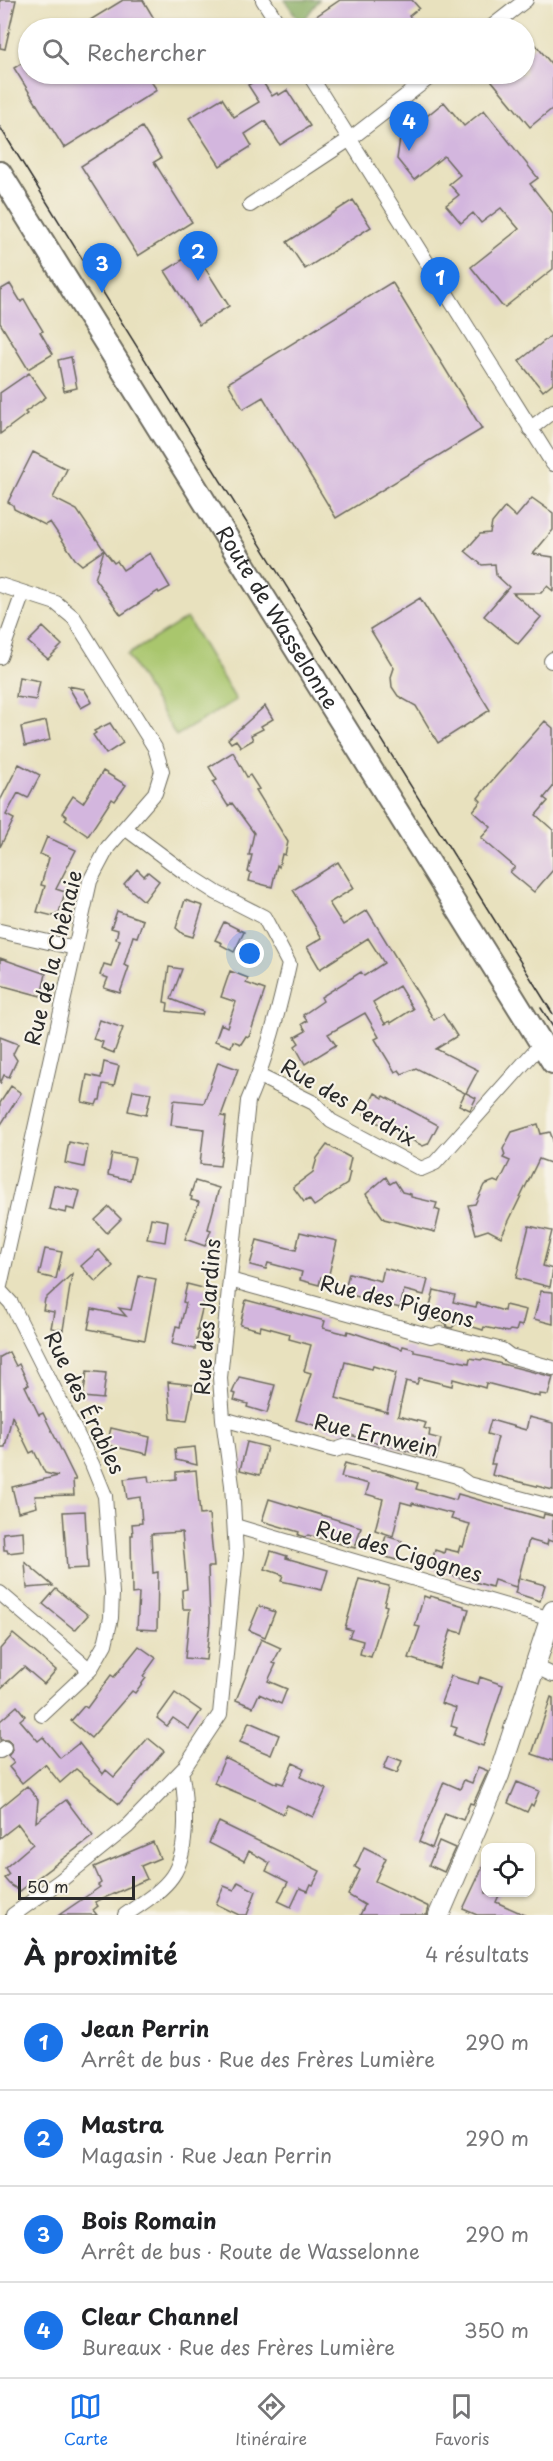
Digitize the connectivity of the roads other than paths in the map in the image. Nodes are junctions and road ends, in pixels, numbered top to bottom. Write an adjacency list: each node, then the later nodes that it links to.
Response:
1 (263, 0): 3 (street)
2 (526, 0): 4 (street)
3 (275, 18)
4 (503, 18)
5 (315, 84): 7 (street)
6 (421, 84): 7 (street)
7 (350, 139): 9 (street); 11 (street)
8 (0, 173): 19 (main road, Route de Wasselonne)
9 (250, 205)
10 (553, 411): 11 (street)
11 (530, 429): 12 (street)
12 (553, 464)
13 (0, 585): 14 (street, Rue de la Chênaie)
14 (23, 593): 15 (street); 16 (street, Rue de la Chênaie)
15 (0, 657)
16 (125, 828): 18 (street, Rue de la Chênaie); 20 (street, Rue des Jardins)
17 (0, 931): 18 (street)
18 (75, 948): 22 (street, Rue de la Chênaie)
19 (547, 1053): 20 (street, Rue des Perdrix)
20 (259, 1076): 21 (street, Rue des Jardins)
21 (230, 1280): 24 (street, Rue des Pigeons); 25 (street, Rue des Jardins)
22 (0, 1286)
23 (0, 1291): 30 (street, Rue des Érables)
24 (553, 1368)
25 (223, 1419): 26 (street, Rue Ernwein); 27 (street, Rue des Jardins)
26 (553, 1506)
27 (235, 1526): 29 (street, Rue des Cigognes); 33 (street, Rue des Jardins)
28 (0, 1593): 30 (street)
29 (552, 1615): 31 (street)
30 (90, 1670): 32 (street, Rue des Érables)
31 (544, 1671): 36 (street)
32 (42, 1715)
33 (181, 1772): 34 (street, Rue des Jardins); 35 (street)
34 (13, 1915)
35 (125, 1915)
36 (439, 1915)

